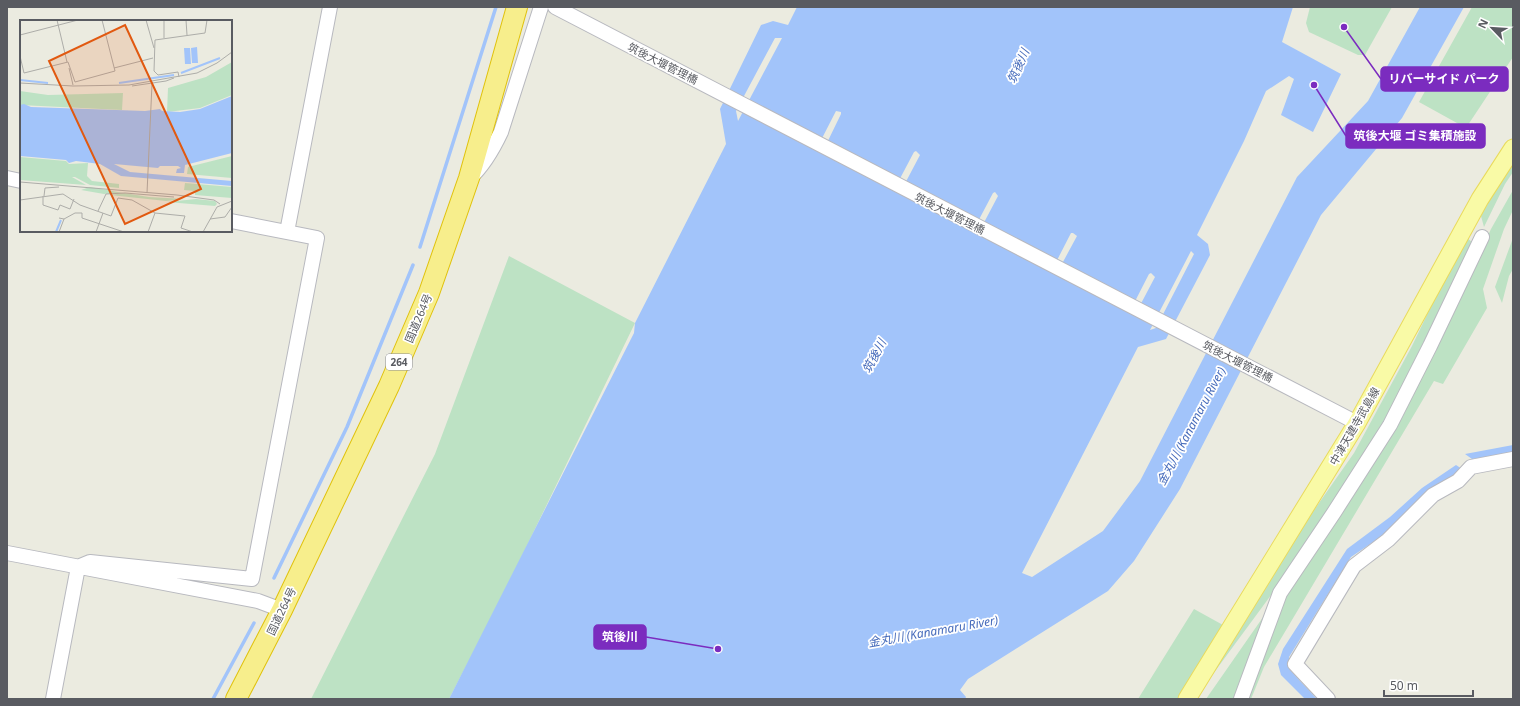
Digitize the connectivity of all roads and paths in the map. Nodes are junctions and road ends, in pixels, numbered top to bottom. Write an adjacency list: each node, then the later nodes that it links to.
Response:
1 (330, 7): 10 (street)
2 (517, 7): 7 (highway, 国道264号 / 264)
3 (541, 7): 7 (street)
4 (555, 7): 12 (street, 筑後大堰管理橋)
5 (1513, 148): 12 (main road, 中津天建寺武島線)
6 (7, 178): 8 (street)
7 (470, 178): 16 (highway, 国道264号 / 264)
8 (20, 181)
9 (232, 221): 10 (street)
10 (287, 232): 15 (street)
11 (1482, 237): 20 (street)
12 (1352, 420): 19 (main road, 中津天建寺武島線)
13 (1513, 459): 21 (street)
14 (7, 553): 15 (street)
15 (78, 567): 16 (street); 17 (street)
16 (282, 610): 18 (highway, 国道264号 / 264)
17 (53, 699)
18 (236, 699)
19 (1187, 699)
20 (1241, 699)
21 (1328, 699)

